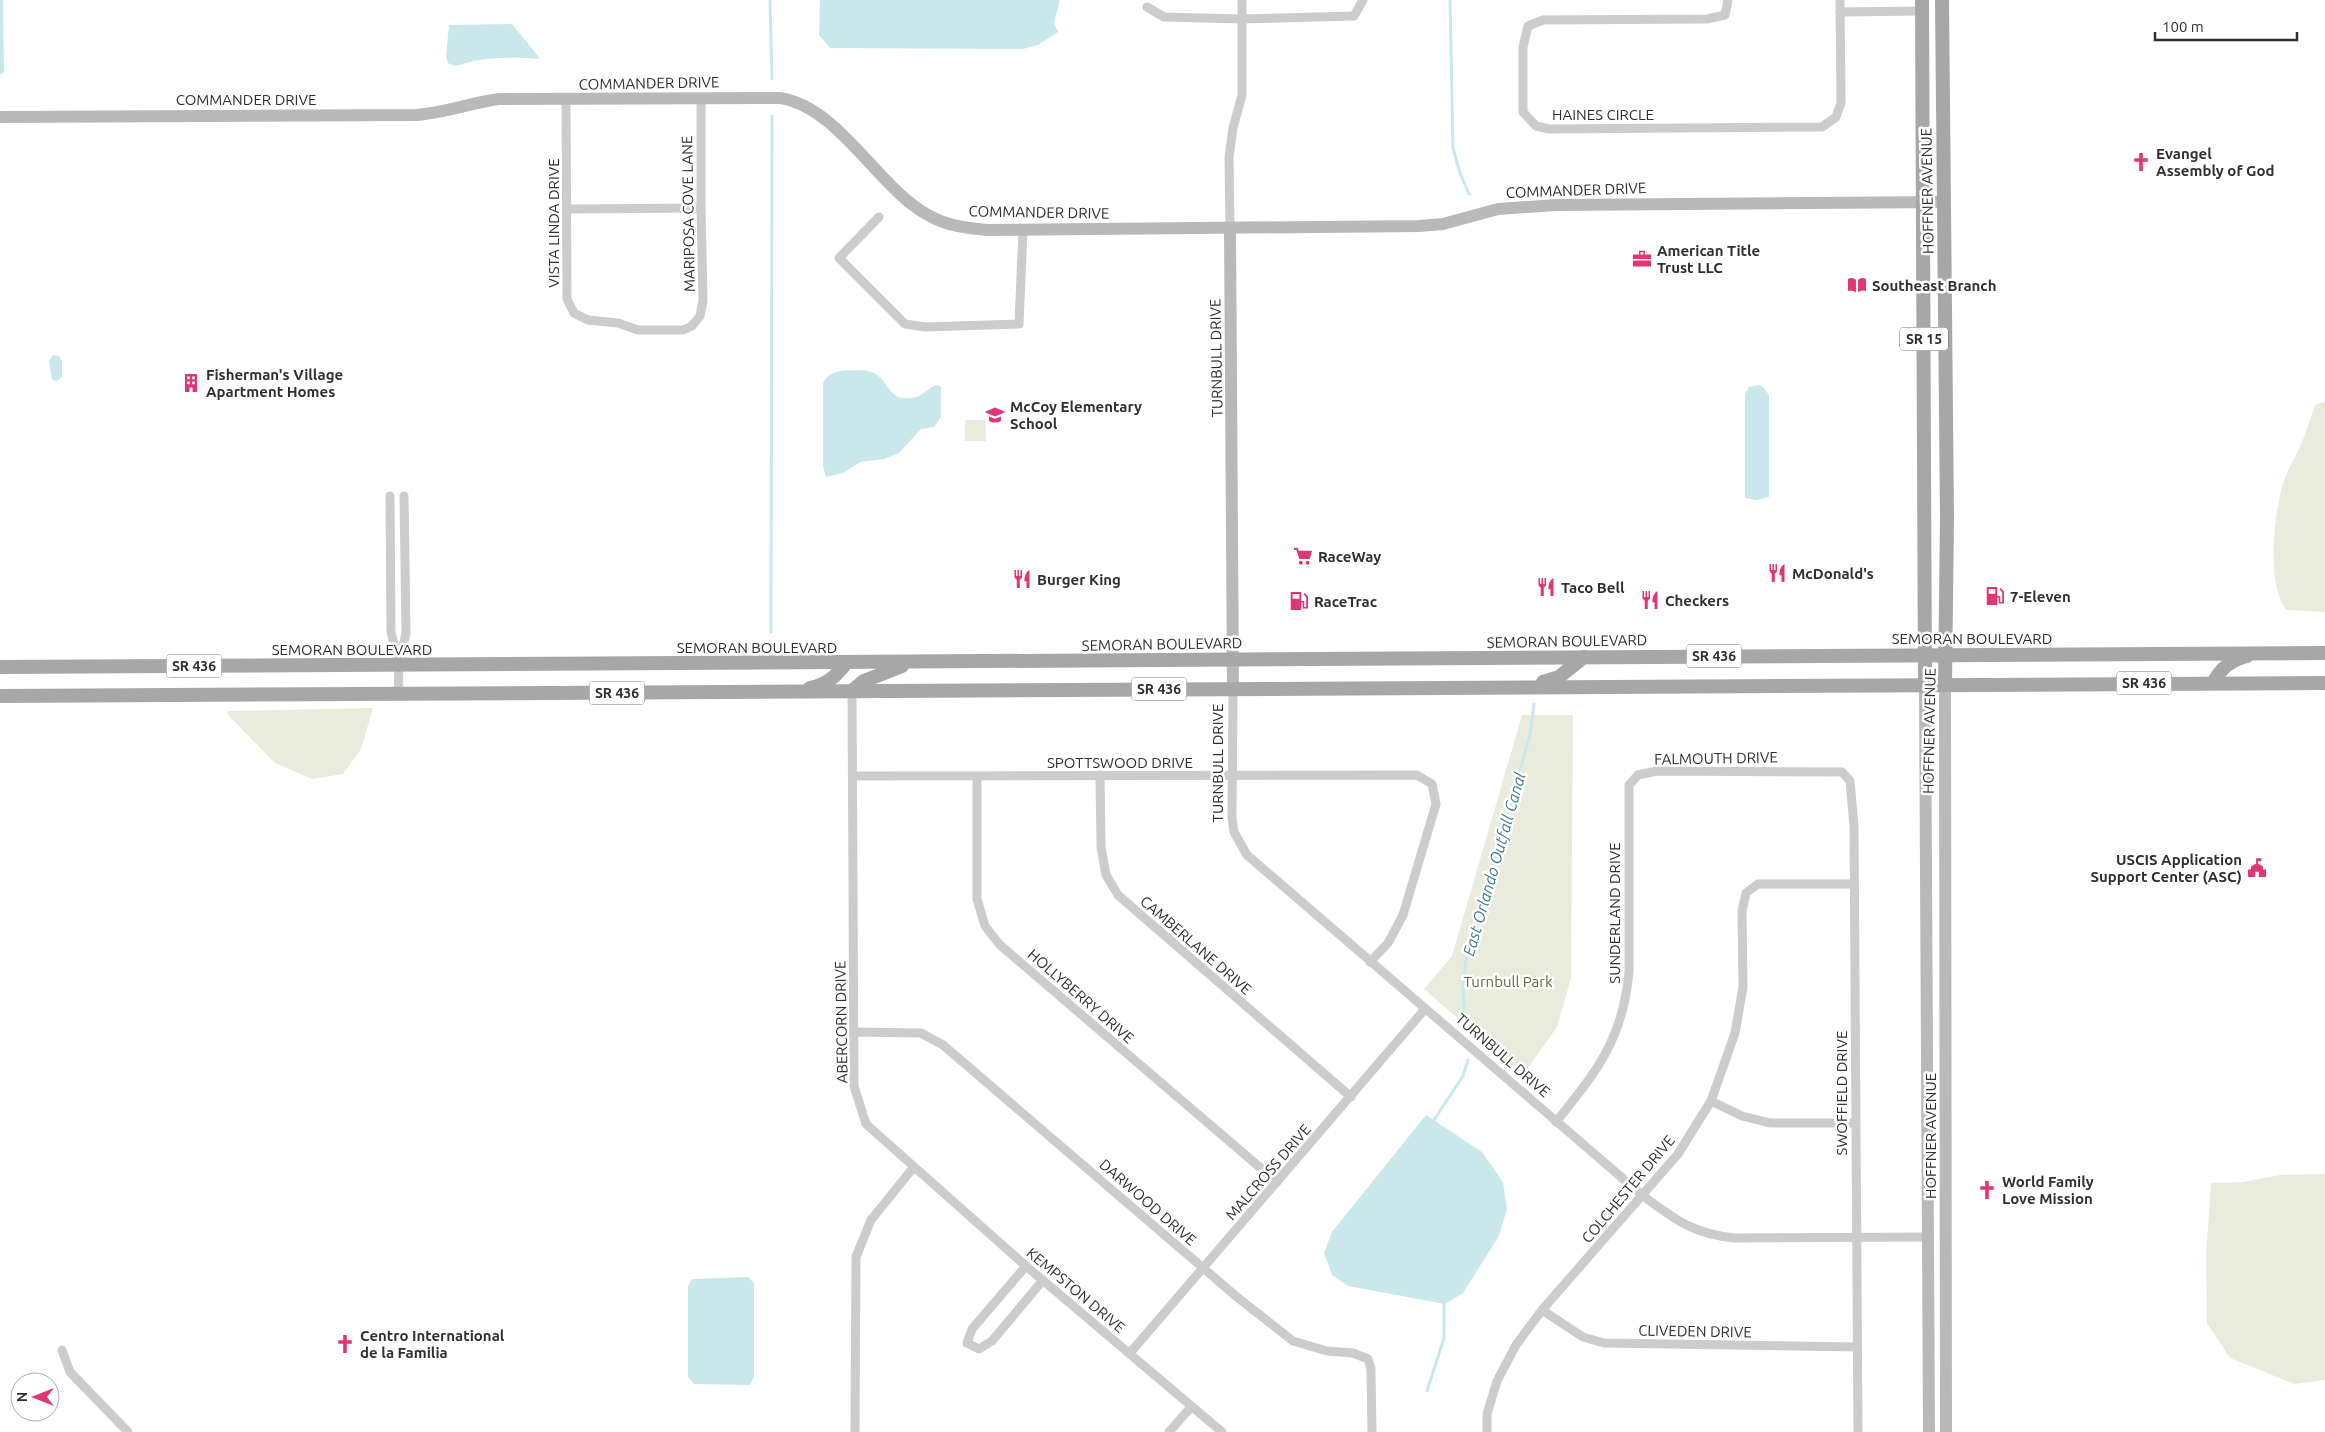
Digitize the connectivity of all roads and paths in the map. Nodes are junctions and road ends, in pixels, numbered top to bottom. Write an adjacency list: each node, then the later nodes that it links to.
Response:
1 (1242, 0): 9 (street, TURNBULL DRIVE)
2 (1363, 0): 9 (street)
3 (1728, 0): 8 (street, HAINES CIRCLE)
4 (1840, 0): 8 (street)
5 (1942, 0): 13 (main road, HOFFNER AVENUE / SR 15)
6 (1922, 6): 8 (street); 14 (main road, HOFFNER AVENUE / SR 15)
7 (1147, 7): 9 (street)
8 (1840, 12)
9 (1242, 18): 18 (street, TURNBULL DRIVE)
10 (702, 99): 11 (street, COMMANDER DRIVE); 15 (street, MARIPOSA COVE LANE); 19 (street, COMMANDER DRIVE)
11 (566, 100): 12 (street, COMMANDER DRIVE); 16 (street, VISTA LINDA DRIVE)
12 (0, 117)
13 (1943, 202): 14 (street, COMMANDER DRIVE); 25 (main road, HOFFNER AVENUE / SR 15)
14 (1923, 203): 18 (street, COMMANDER DRIVE); 26 (main road, HOFFNER AVENUE / SR 15)
15 (700, 208): 16 (street); 20 (street, MARIPOSA COVE LANE)
16 (568, 209): 20 (street, VISTA LINDA DRIVE)
17 (879, 217): 19 (street)
18 (1230, 228): 19 (street, COMMANDER DRIVE); 28 (street, TURNBULL DRIVE)
19 (1023, 230)
20 (692, 326)
21 (390, 496): 31 (street)
22 (404, 496): 31 (street)
23 (2325, 652): 24 (main road, SEMORAN BOULEVARD / SR 436)
24 (2260, 653): 25 (main road, SEMORAN BOULEVARD / SR 436); 33 (main road)
25 (1947, 654): 26 (main road, SEMORAN BOULEVARD / SR 436); 36 (main road, HOFFNER AVENUE / SR 15)
26 (1926, 655): 27 (main road, SEMORAN BOULEVARD / SR 436); 35 (main road, HOFFNER AVENUE / SR 15)
27 (1584, 657): 28 (main road, SEMORAN BOULEVARD / SR 436); 37 (main road)
28 (1233, 659): 30 (main road, SEMORAN BOULEVARD / SR 436); 38 (street, TURNBULL DRIVE)
29 (847, 662): 30 (main road, SEMORAN BOULEVARD / SR 436); 31 (main road, SEMORAN BOULEVARD / SR 436); 40 (main road)
30 (912, 662): 39 (main road)
31 (399, 665): 32 (main road, SEMORAN BOULEVARD / SR 436); 41 (street)
32 (0, 669)
33 (2213, 683): 34 (main road, SR 436); 36 (main road, SR 436)
34 (2325, 683)
35 (1925, 684): 36 (main road, SR 436); 37 (main road, SR 436); 57 (street, HOFFNER AVENUE / SR 15)
36 (1945, 684): 63 (street, HOFFNER AVENUE / SR 15)
37 (1530, 686): 38 (main road, SR 436)
38 (1233, 688): 39 (main road, SR 436); 46 (street, TURNBULL DRIVE)
39 (852, 691): 40 (main road, SR 436); 45 (street, ABERCORN DRIVE)
40 (790, 692): 41 (main road, SR 436)
41 (398, 694): 42 (main road, SR 436)
42 (0, 696)
43 (1826, 771): 48 (street, FALMOUTH DRIVE); 49 (street, SWOFFIELD DRIVE)
44 (1100, 775): 46 (street, SPOTTSWOOD DRIVE); 47 (street, SPOTTSWOOD DRIVE); 53 (street, CAMBERLANE DRIVE)
45 (853, 776): 47 (street, SPOTTSWOOD DRIVE); 52 (street, ABERCORN DRIVE)
46 (1231, 776): 50 (street, TURNBULL DRIVE); 50 (street, SPOTTSWOOD DRIVE)
47 (977, 777): 59 (street, HOLLYBERRY DRIVE)
48 (1627, 802): 55 (street, SUNDERLAND DRIVE)
49 (1853, 884): 54 (street, COLCHESTER DRIVE); 56 (street, SWOFFIELD DRIVE)
50 (1370, 962): 51 (street, TURNBULL DRIVE)
51 (1425, 1008): 53 (street, MALCROSS DRIVE); 55 (street, TURNBULL DRIVE)
52 (853, 1032): 58 (street, ABERCORN DRIVE); 65 (street, DARWOOD DRIVE)
53 (1351, 1097): 59 (street, MALCROSS DRIVE)
54 (1710, 1102): 56 (street); 60 (street, COLCHESTER DRIVE)
55 (1556, 1122): 60 (street, TURNBULL DRIVE)
56 (1855, 1124): 61 (street, SWOFFIELD DRIVE)
57 (1928, 1130): 62 (street, HOFFNER AVENUE / SR 15); 63 (street)
58 (913, 1168): 64 (street, KEMPSTON DRIVE); 73 (street)
59 (1277, 1182): 65 (street, MALCROSS DRIVE)
60 (1642, 1196): 61 (street, TURNBULL DRIVE); 67 (street, COLCHESTER DRIVE)
61 (1856, 1237): 62 (street, TURNBULL DRIVE); 68 (street, SWOFFIELD DRIVE)
62 (1928, 1237): 79 (street, HOFFNER AVENUE / SR 15)
63 (1947, 1259): 80 (street, HOFFNER AVENUE / SR 15)
64 (1026, 1266): 66 (street, KEMPSTON DRIVE); 66 (street)
65 (1204, 1268): 70 (street, MALCROSS DRIVE); 76 (street, DARWOOD DRIVE)
66 (1043, 1280): 70 (street, KEMPSTON DRIVE)
67 (1542, 1310): 68 (street, CLIVEDEN DRIVE); 77 (street, COLCHESTER DRIVE)
68 (1857, 1347): 78 (street, SWOFFIELD DRIVE)
69 (62, 1350): 72 (street)
70 (1130, 1353): 71 (street, KEMPSTON DRIVE)
71 (1191, 1407): 74 (street); 75 (street, KEMPSTON DRIVE)
72 (128, 1432)
73 (855, 1432)
74 (1169, 1432)
75 (1222, 1432)
76 (1372, 1432)
77 (1487, 1432)
78 (1858, 1432)
79 (1929, 1432)
80 (1946, 1432)

